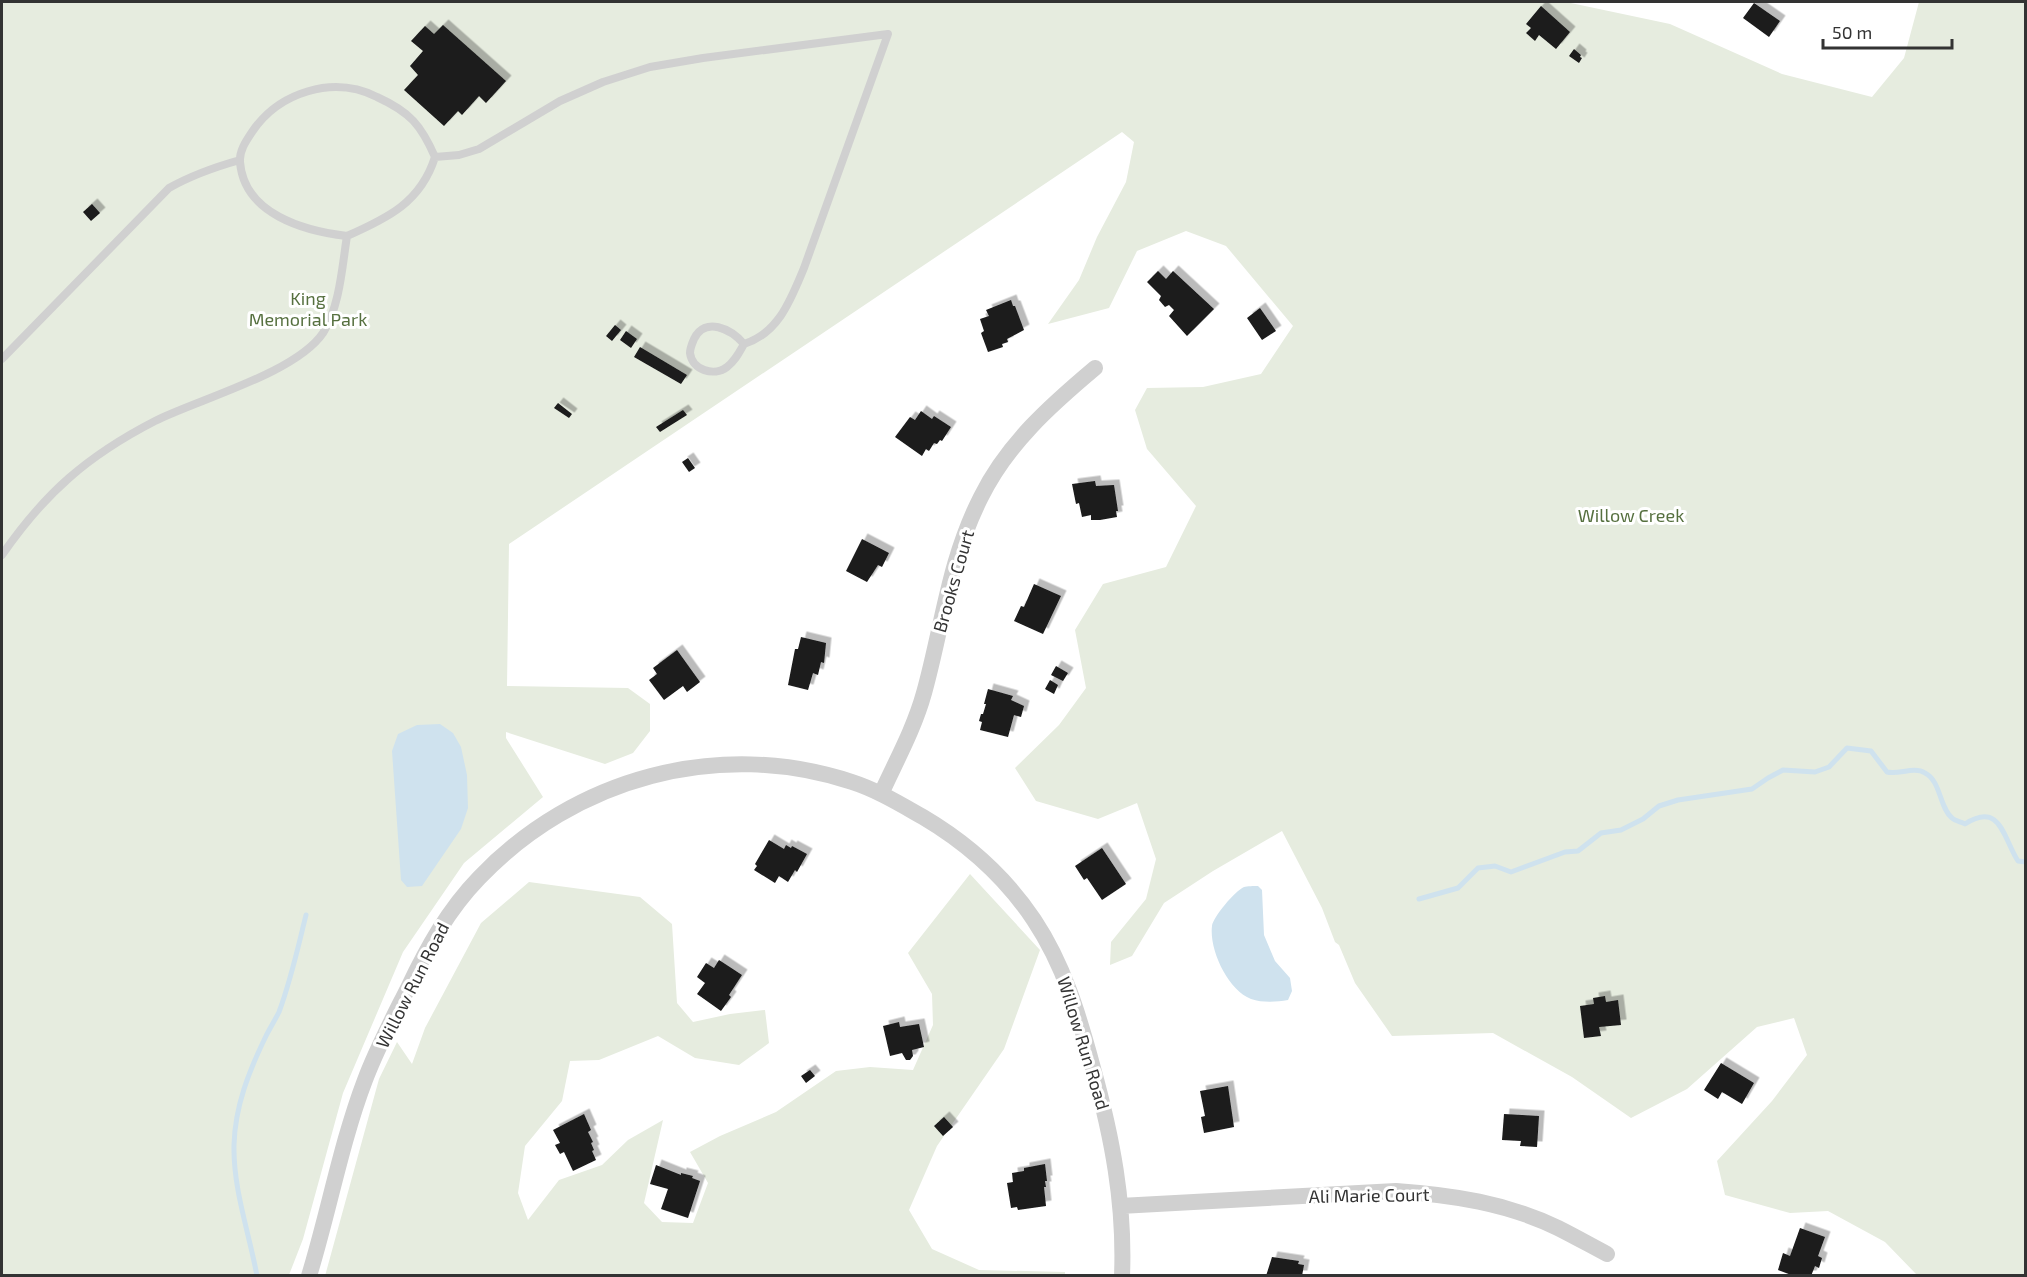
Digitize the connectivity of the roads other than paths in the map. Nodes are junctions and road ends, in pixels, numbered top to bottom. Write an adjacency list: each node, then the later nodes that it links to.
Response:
1 (435, 157): 2 (lane); 3 (lane); 4 (lane)
2 (240, 160): 3 (lane); 5 (lane)
3 (347, 236): 7 (lane)
4 (744, 344): 4 (lane)
5 (2, 359)
6 (1095, 368): 8 (street, Brooks Court)
7 (2, 555)
8 (880, 794): 9 (street, Willow Run Road); 11 (street, Willow Run Road)
9 (1120, 1206): 10 (street, Ali Marie Court); 12 (street, Willow Run Road)
10 (1606, 1254)
11 (309, 1275)
12 (1122, 1275)

